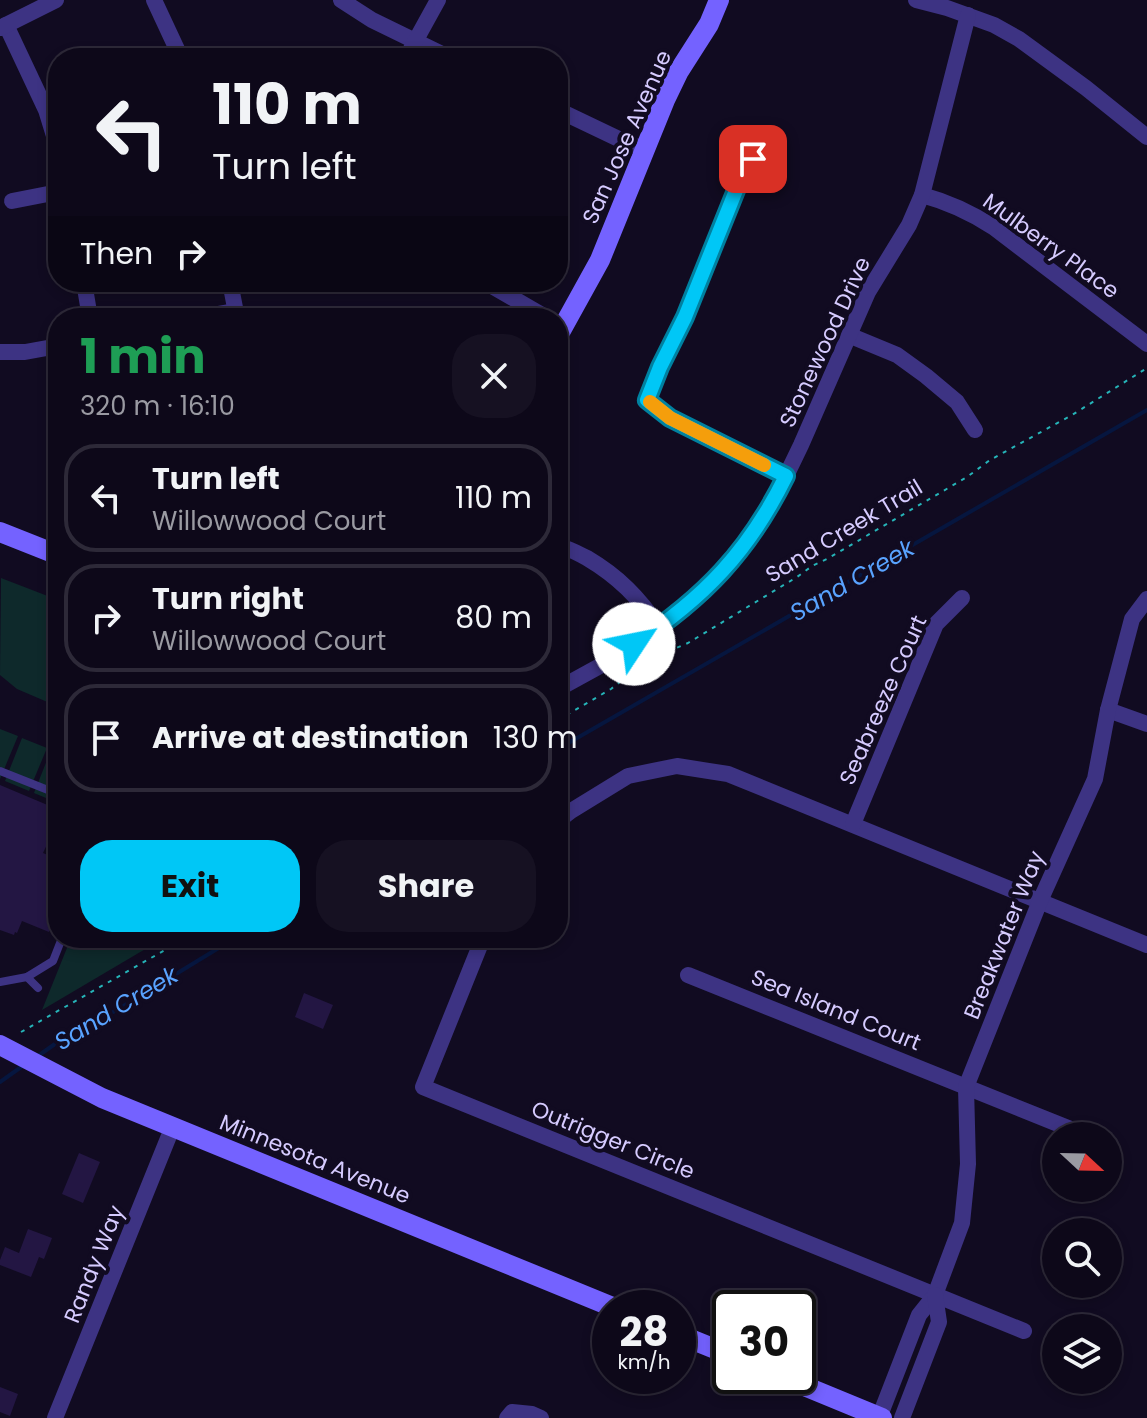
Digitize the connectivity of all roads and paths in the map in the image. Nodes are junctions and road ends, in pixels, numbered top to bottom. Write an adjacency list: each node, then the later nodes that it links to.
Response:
1 (56, 0): 8 (street)
2 (154, 0): 10 (street)
3 (341, 0): 9 (street)
4 (438, 0): 9 (street)
5 (719, 0): 17 (street, San Jose Avenue)
6 (916, 0): 7 (street)
7 (968, 15): 15 (street); 19 (street, Stonewood Drive)
8 (3, 26): 14 (street)
9 (416, 41): 11 (street); 12 (street)
10 (176, 48)
11 (412, 48)
12 (430, 48)
13 (568, 115): 17 (street)
14 (48, 116)
15 (1147, 137)
16 (763, 146): 32 (street)
17 (646, 150): 23 (street, San Jose Avenue)
18 (48, 194): 20 (street)
19 (922, 195): 24 (street, Stonewood Drive); 25 (street, Mulberry Place)
20 (12, 201)
21 (501, 292): 22 (street)
22 (527, 308)
23 (568, 308)
24 (851, 336): 29 (street); 32 (street, Stonewood Drive)
25 (1147, 344)
26 (48, 348): 27 (street)
27 (0, 352)
28 (1147, 368): 31 (path, Sand Creek Trail)
29 (975, 430)
30 (986, 453): 31 (path)
31 (990, 460): 40 (path, Sand Creek Trail)
32 (786, 476): 38 (street, Stonewood Drive)
33 (0, 532): 35 (street)
34 (568, 548): 38 (street)
35 (48, 551)
36 (962, 598): 48 (street, Seabreeze Court)
37 (1147, 599): 42 (street, Breakwater Way)
38 (660, 628): 41 (street, Stonewood Drive)
39 (642, 655): 40 (path)
40 (646, 661): 43 (path, Sand Creek Trail)
41 (568, 684)
42 (1108, 710): 44 (street); 49 (street, Breakwater Way)
43 (568, 714)
44 (1147, 724)
45 (0, 771): 46 (lane)
46 (48, 790)
47 (568, 813): 48 (street)
48 (853, 824): 49 (street)
49 (1040, 901): 50 (street); 60 (street, Breakwater Way)
50 (1147, 945)
51 (58, 948): 55 (lane)
52 (168, 948): 58 (path)
53 (479, 948): 63 (street, Outrigger Circle)
54 (688, 975): 60 (street, Sea Island Court)
55 (27, 977): 56 (lane); 57 (lane)
56 (0, 982)
57 (38, 988)
58 (21, 1032)
59 (5, 1048): 62 (street, Minnesota Avenue)
60 (966, 1087): 61 (street, Sea Island Court); 63 (street, Breakwater Way)
61 (1053, 1122)
62 (173, 1126): 64 (street, Minnesota Avenue); 67 (street, Randy Way)
63 (935, 1295): 65 (street); 70 (street, Breakwater Way); 71 (street, Breakwater Way)
64 (592, 1299)
65 (1024, 1331)
66 (816, 1391): 70 (street)
67 (55, 1418)
68 (507, 1418): 69 (street)
69 (541, 1418)
70 (880, 1418)
71 (902, 1418)

